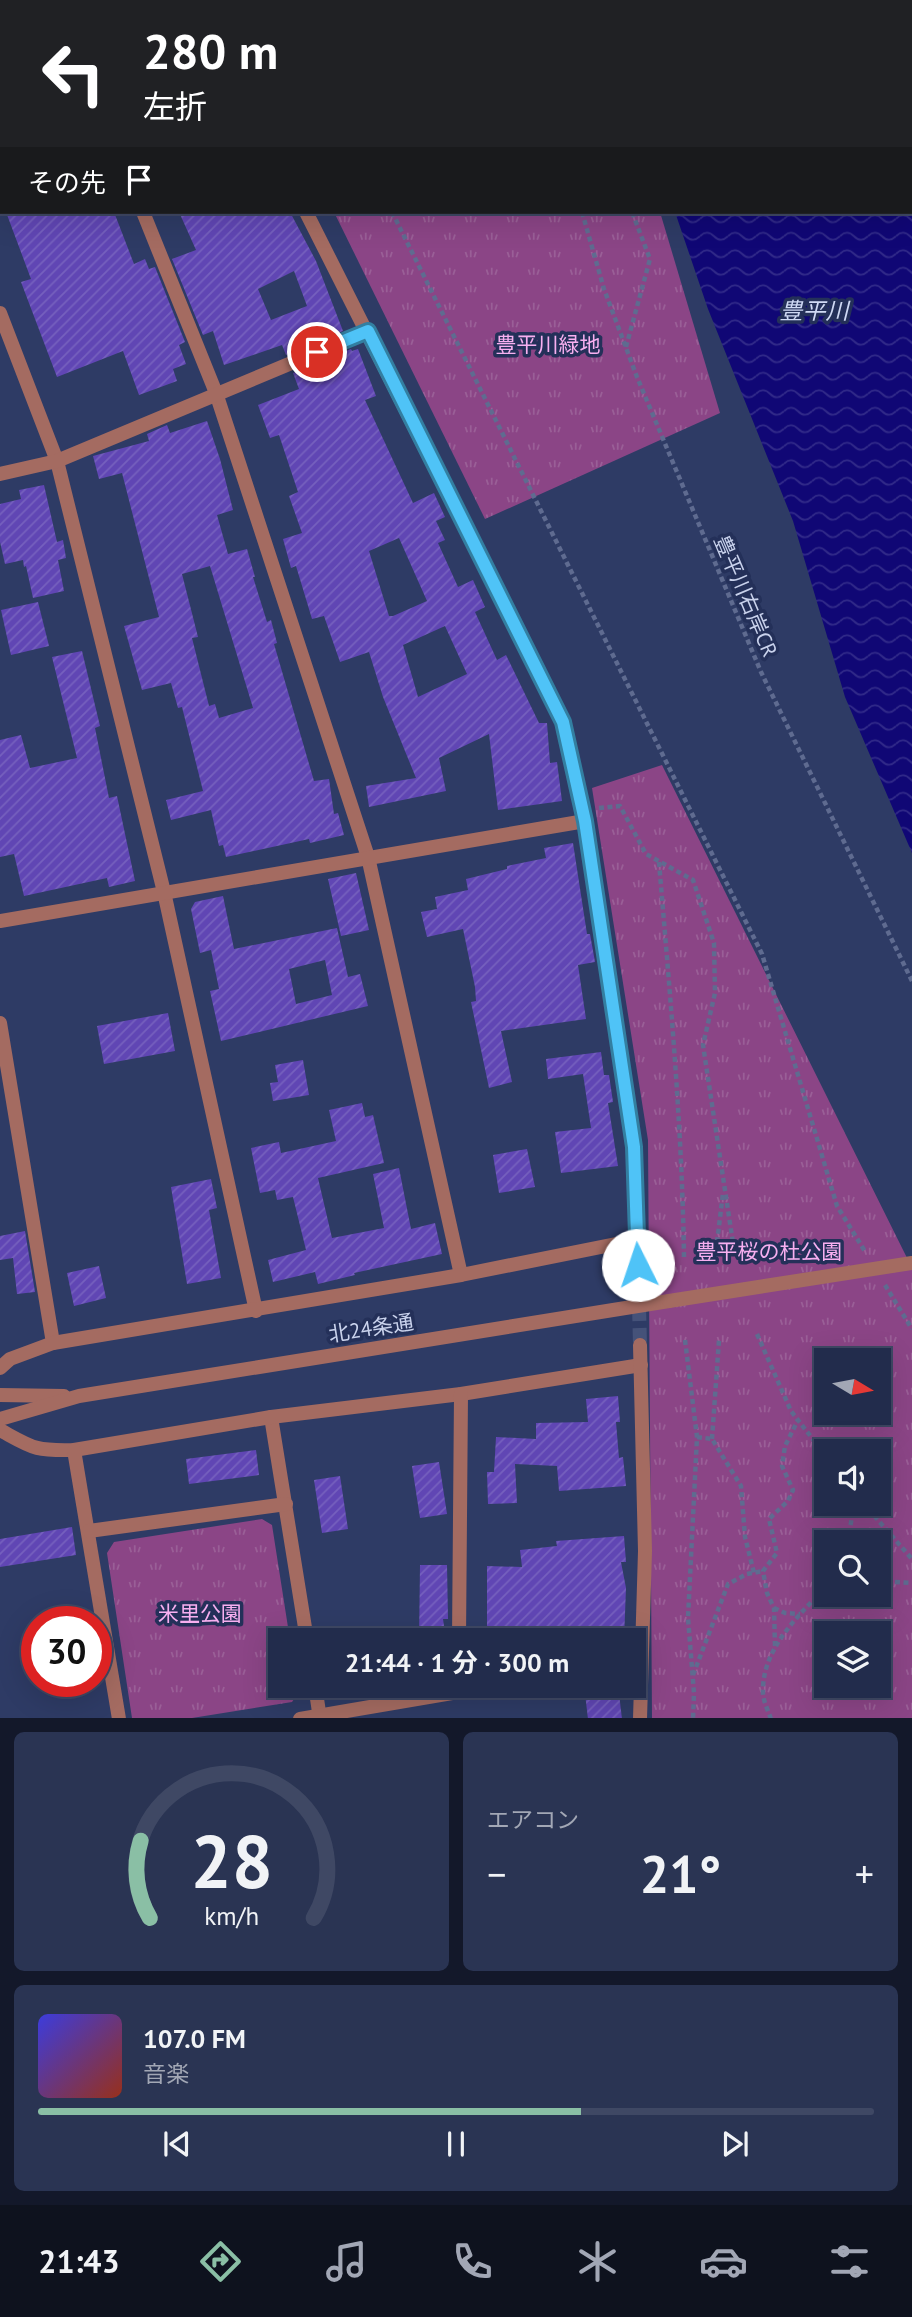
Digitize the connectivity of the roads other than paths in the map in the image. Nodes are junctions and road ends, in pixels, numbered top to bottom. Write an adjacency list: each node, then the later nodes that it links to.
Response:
1 (144, 214): 5 (street)
2 (307, 214): 4 (street)
3 (0, 313): 6 (street)
4 (368, 331): 5 (street); 8 (street)
5 (216, 393): 6 (street); 9 (street)
6 (57, 461): 7 (street); 10 (street)
7 (0, 474)
8 (584, 815): 9 (street); 13 (street)
9 (368, 857): 10 (street); 16 (street)
10 (164, 892): 11 (street); 17 (street)
11 (0, 921)
12 (0, 1023): 18 (street)
13 (636, 1240): 15 (street); 16 (street)
14 (912, 1263): 24 (street, 北24条通, bridge)
15 (638, 1265)
16 (461, 1275): 17 (street)
17 (256, 1311): 18 (street)
18 (53, 1343): 21 (street)
19 (640, 1345): 20 (street)
20 (641, 1365): 22 (street); 33 (street)
21 (0, 1368)
22 (461, 1394): 25 (street); 32 (street)
23 (0, 1395): 24 (street)
24 (79, 1396): 26 (street)
25 (271, 1417): 28 (street); 29 (street)
26 (0, 1419)
27 (0, 1430): 28 (street)
28 (74, 1450): 30 (street)
29 (286, 1504): 30 (street); 31 (street)
30 (89, 1531): 38 (street)
31 (305, 1628)
32 (459, 1628)
33 (640, 1628)
34 (317, 1698): 37 (street)
35 (411, 1698): 37 (street)
36 (639, 1698): 40 (street)
37 (320, 1717): 39 (street)
38 (119, 1718)
39 (300, 1718)
40 (640, 1718)

